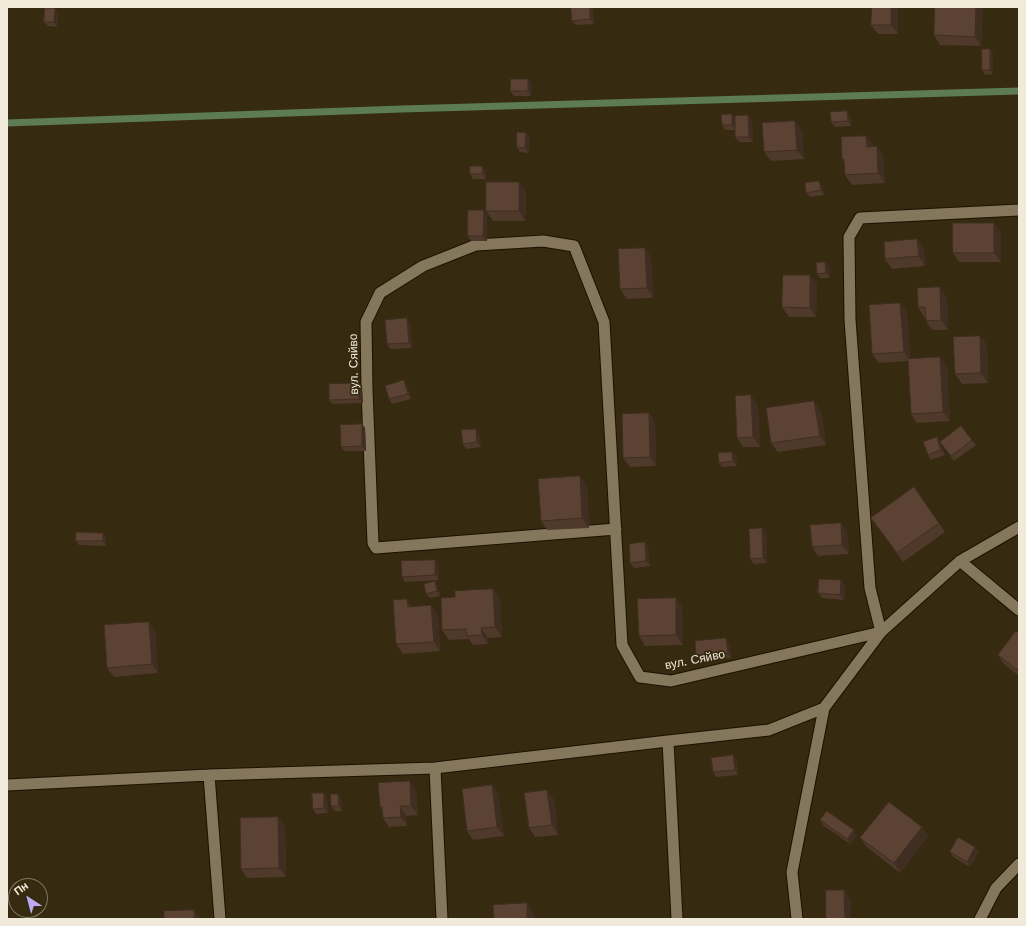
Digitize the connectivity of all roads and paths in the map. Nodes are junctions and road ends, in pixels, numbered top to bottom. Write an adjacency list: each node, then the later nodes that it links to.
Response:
1 (1019, 210): 6 (street)
2 (1019, 528): 4 (street)
3 (616, 529): 3 (street, вул. Сяйво); 6 (street, вул. Сяйво)
4 (960, 561): 5 (street); 6 (street)
5 (1019, 610)
6 (881, 632): 7 (street)
7 (824, 708): 8 (street); 16 (street)
8 (668, 741): 9 (street); 15 (street)
9 (435, 768): 10 (street); 14 (street)
10 (209, 775): 11 (street); 13 (street)
11 (7, 785)
12 (1019, 864): 17 (street)
13 (220, 919)
14 (442, 919)
15 (677, 919)
16 (797, 919)
17 (980, 919)

